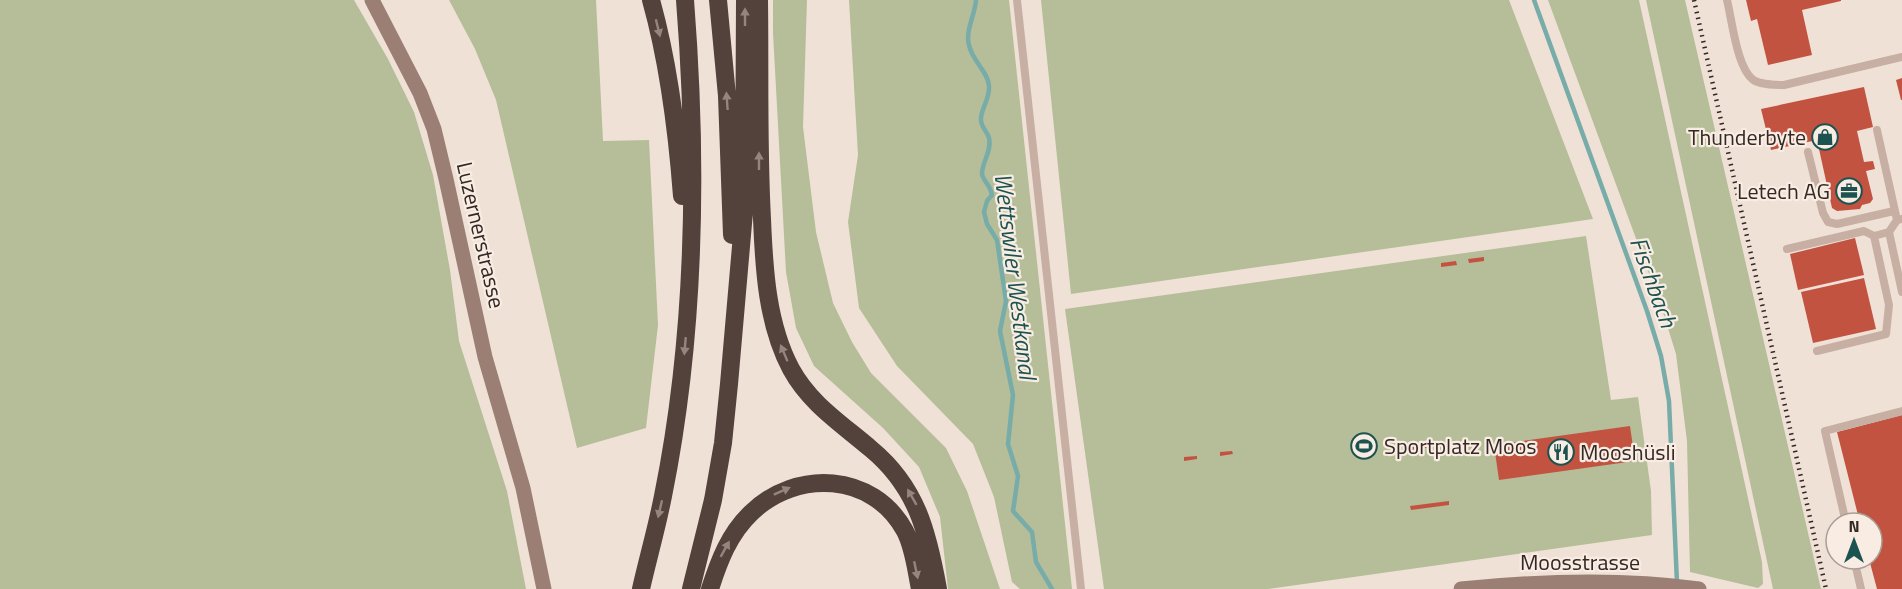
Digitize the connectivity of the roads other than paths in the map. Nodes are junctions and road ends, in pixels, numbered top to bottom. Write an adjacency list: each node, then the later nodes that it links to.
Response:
1 (372, 0): 24 (main road, Luzernerstrasse)
2 (651, 0): 17 (highway, one-way to 17)
3 (685, 0): 17 (highway)
4 (718, 0): 19 (highway, one-way to 4)
5 (745, 0): 19 (highway, one-way to 5)
6 (759, 0): 29 (highway, one-way to 6)
7 (1017, 0): 30 (lane)
8 (1727, 1): 9 (lane)
9 (1902, 57)
10 (1878, 130): 12 (lane)
11 (1808, 152): 12 (lane)
12 (1894, 211): 13 (lane)
13 (1899, 219): 14 (lane)
14 (1889, 232): 15 (lane); 18 (lane)
15 (1874, 236): 16 (lane); 20 (lane)
16 (1787, 249)
17 (690, 288): 25 (highway, one-way to 25)
18 (1902, 292)
19 (735, 306): 26 (highway)
20 (1817, 351)
21 (1902, 411): 22 (lane)
22 (1843, 511)
23 (1857, 571): 33 (lane)
24 (544, 589)
25 (640, 589)
26 (691, 589)
27 (710, 589): 28 (highway, one-way to 28)
28 (920, 589)
29 (938, 589)
30 (1081, 589)
31 (1461, 589): 32 (main road, Moosstrasse)
32 (1696, 589)
33 (1861, 589)

